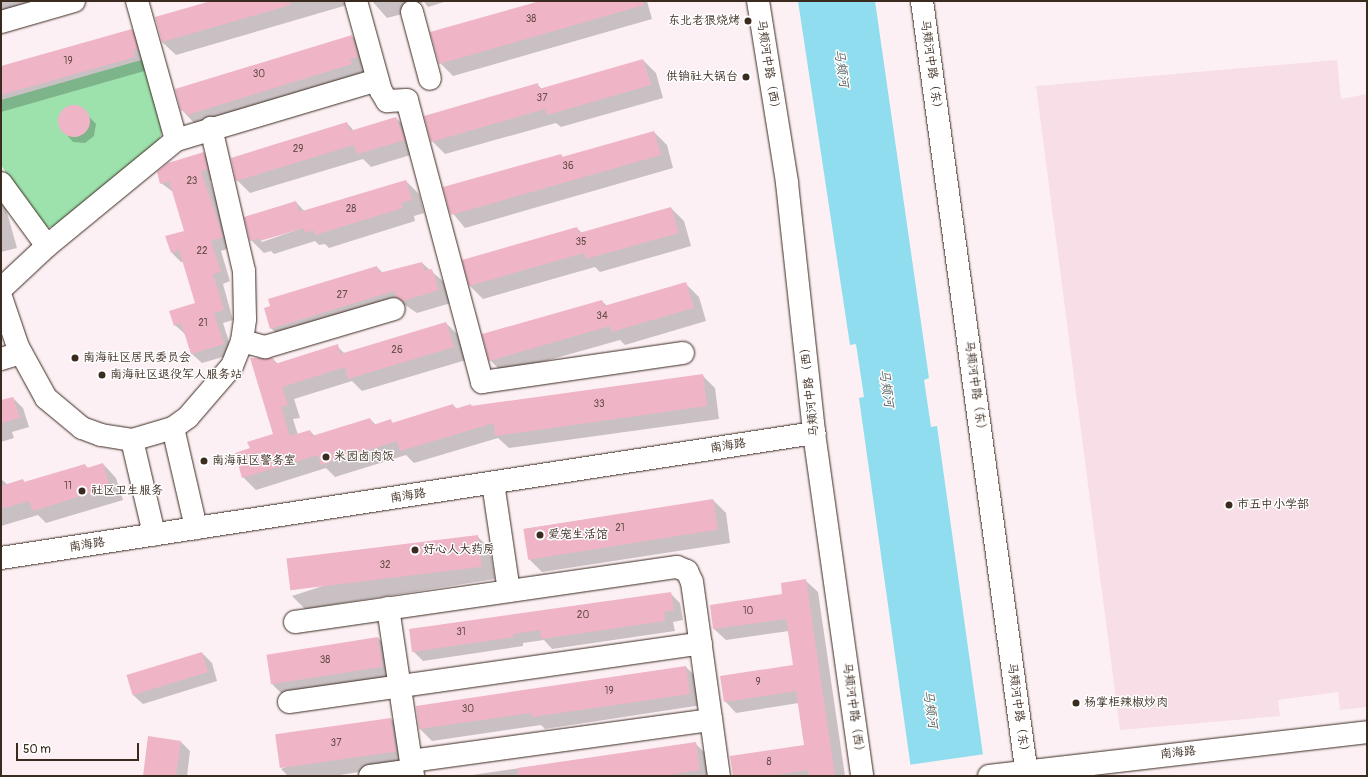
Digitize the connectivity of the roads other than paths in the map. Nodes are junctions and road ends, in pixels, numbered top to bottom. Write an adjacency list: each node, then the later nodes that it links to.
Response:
1 (74, 1): 7 (street)
2 (137, 1): 11 (street)
3 (356, 1): 9 (street)
4 (758, 1): 21 (street, 马颊河中路（西）)
5 (922, 1): 36 (street, 马颊河中路（东）)
6 (412, 12): 8 (street)
7 (1, 22)
8 (430, 78)
9 (377, 80): 10 (street); 18 (street)
10 (211, 128): 11 (street); 17 (street)
11 (176, 140): 13 (street)
12 (1, 183): 13 (street)
13 (47, 246): 14 (street)
14 (1, 289)
15 (1, 297): 19 (street)
16 (394, 309): 17 (street)
17 (242, 341): 20 (street)
18 (683, 353)
19 (11, 356): 22 (street)
20 (173, 428): 22 (street); 24 (street)
21 (814, 433): 23 (street, 南海路); 40 (street, 马颊河中路（西）)
22 (132, 440): 25 (street)
23 (493, 483): 24 (street, 南海路); 27 (street)
24 (196, 528): 25 (street, 南海路)
25 (154, 534): 26 (street, 南海路)
26 (1, 558)
27 (508, 592): 28 (street); 30 (street)
28 (388, 608): 29 (street); 31 (street)
29 (295, 622)
30 (701, 643): 31 (street); 33 (street)
31 (400, 687): 32 (street); 35 (street)
32 (289, 702)
33 (711, 720): 35 (street); 39 (street)
34 (1367, 732): 36 (street, 南海路)
35 (412, 769): 38 (street)
36 (1027, 773): 37 (street, 南海路)
37 (996, 775)
38 (370, 776)
39 (719, 776)
40 (862, 776)

